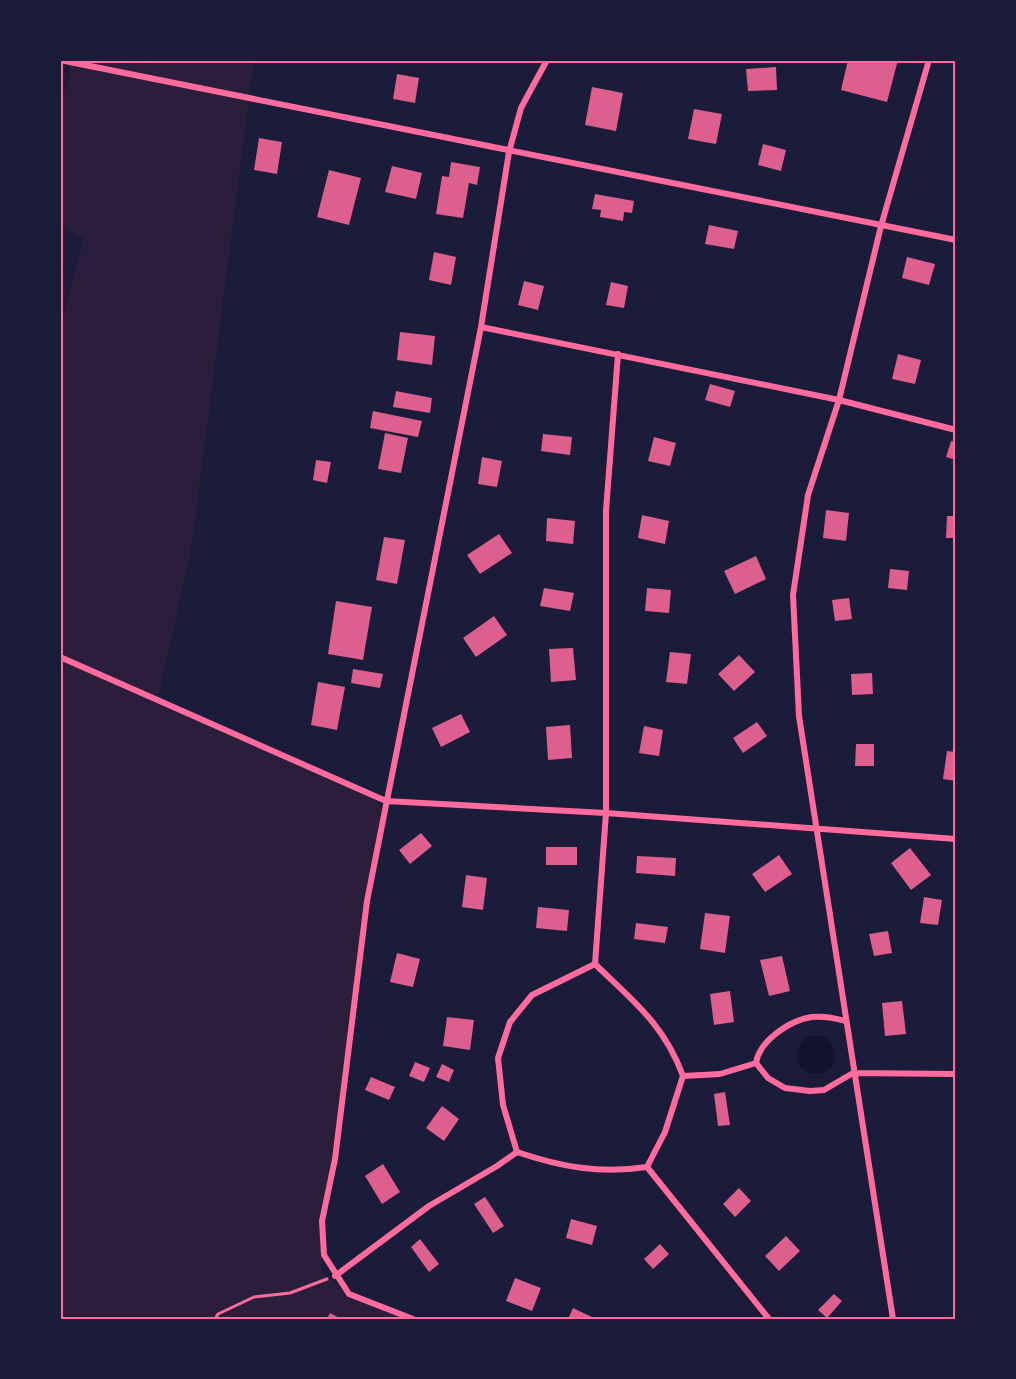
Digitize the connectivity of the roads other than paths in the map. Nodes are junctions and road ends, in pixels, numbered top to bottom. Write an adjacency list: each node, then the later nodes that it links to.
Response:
1 (60, 60): 4 (street)
2 (547, 60): 4 (street)
3 (928, 60): 5 (street)
4 (509, 152): 5 (street); 7 (street)
5 (881, 226): 6 (street); 9 (street)
6 (956, 240)
7 (481, 327): 8 (street); 12 (street)
8 (618, 354): 9 (street); 13 (street)
9 (839, 400): 10 (street); 14 (street)
10 (956, 430)
11 (60, 657): 12 (street)
12 (386, 801): 13 (street); 24 (street)
13 (606, 813): 14 (street); 16 (street)
14 (815, 829): 15 (street); 17 (street)
15 (956, 839)
16 (595, 963): 21 (street); 22 (street)
17 (845, 1020): 18 (street); 19 (street)
18 (756, 1063): 19 (street); 21 (street)
19 (853, 1073): 20 (street); 27 (street)
20 (956, 1074)
21 (683, 1076): 23 (street)
22 (517, 1152): 23 (street); 24 (street)
23 (647, 1167): 26 (street)
24 (335, 1276): 25 (street)
25 (413, 1319)
26 (769, 1319)
27 (893, 1319)

